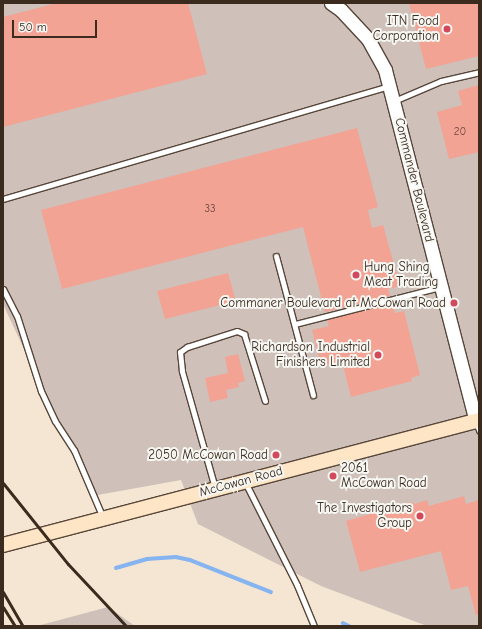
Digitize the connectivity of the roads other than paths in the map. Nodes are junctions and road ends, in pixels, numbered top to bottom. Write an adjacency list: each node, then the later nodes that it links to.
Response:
1 (331, 3): 3 (street, Commander Boulevard)
2 (479, 72): 4 (lane)
3 (390, 85): 4 (street, Commander Boulevard); 5 (lane)
4 (394, 100): 7 (street, Commander Boulevard)
5 (3, 198)
6 (276, 256): 9 (lane)
7 (441, 287): 9 (lane); 12 (street, Commander Boulevard)
8 (3, 289): 15 (lane)
9 (295, 324): 10 (lane)
10 (313, 395)
11 (265, 401): 14 (lane)
12 (478, 424): 13 (main road, McCowan Road)
13 (245, 481): 14 (main road, McCowan Road); 17 (lane)
14 (215, 489): 15 (main road, McCowan Road)
15 (103, 518): 16 (main road, McCowan Road)
16 (3, 545)
17 (314, 626)

